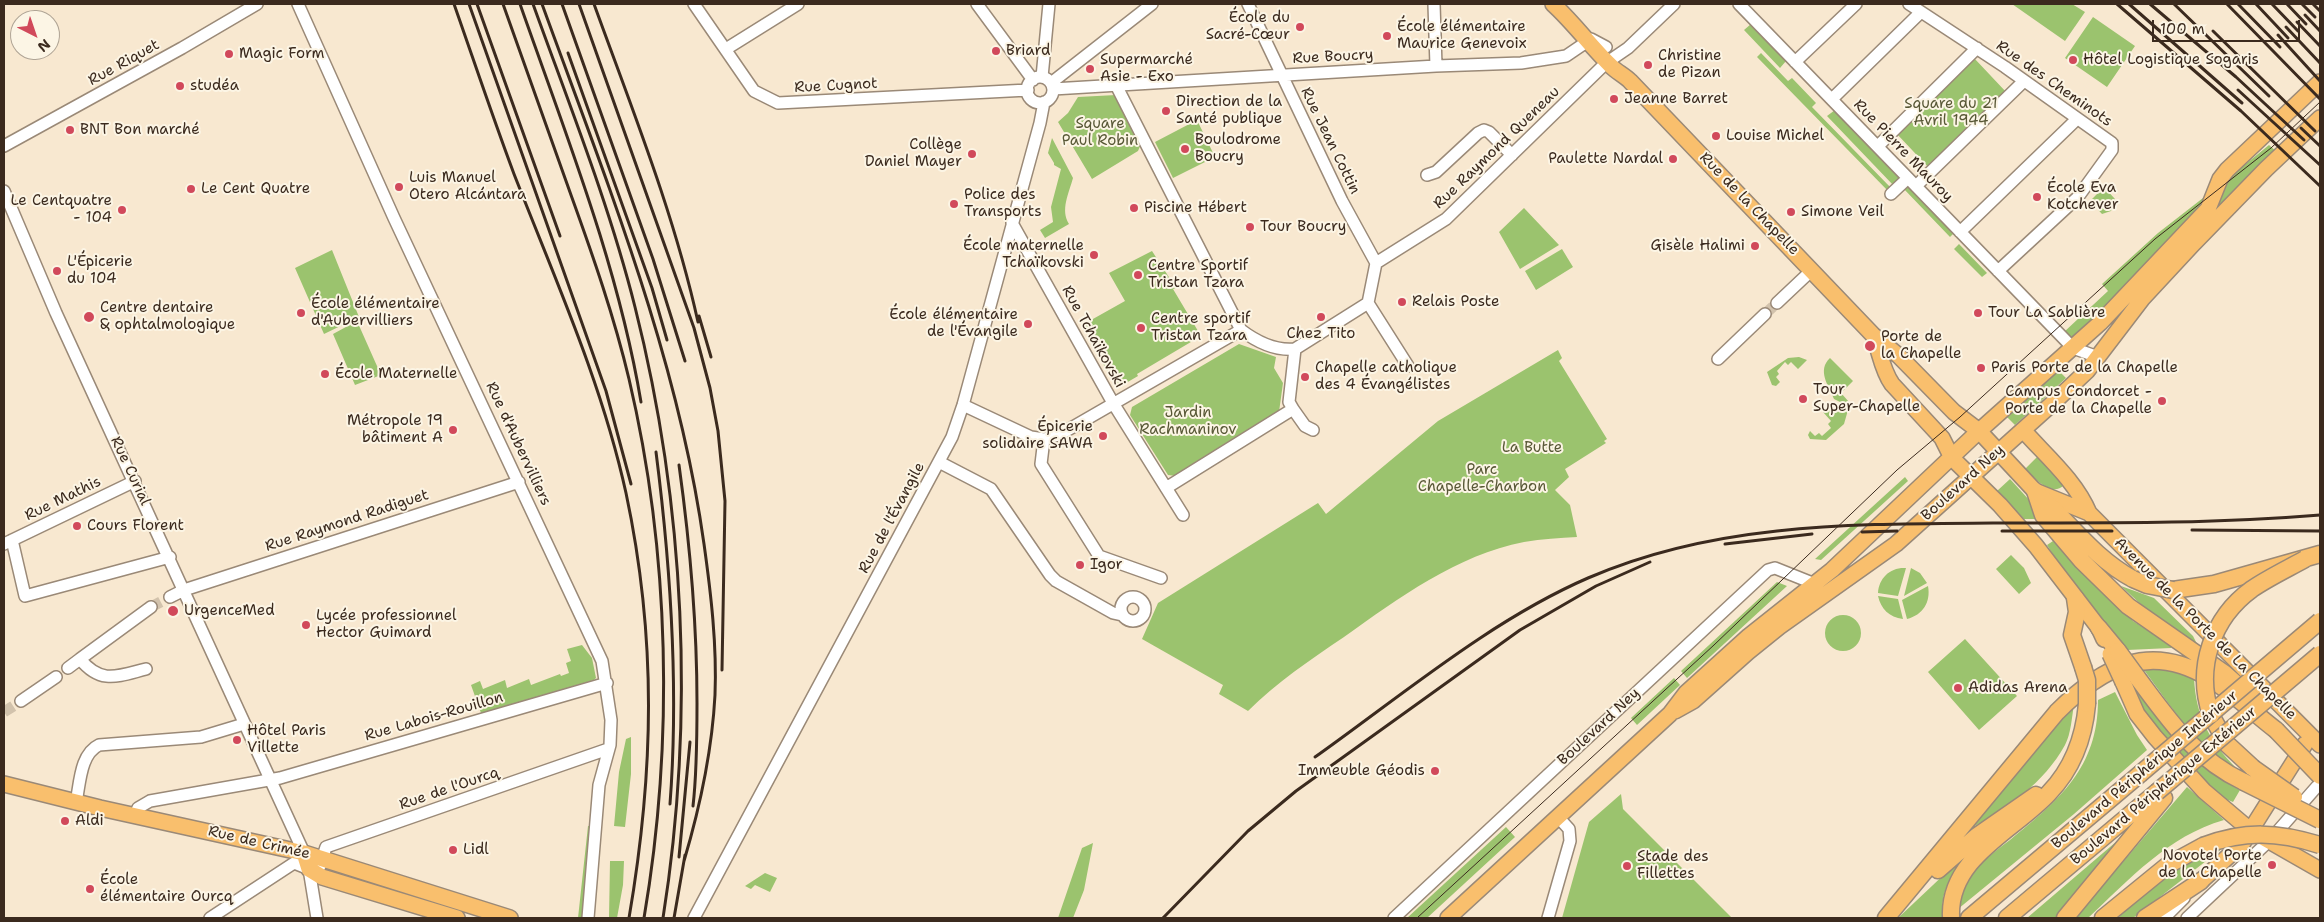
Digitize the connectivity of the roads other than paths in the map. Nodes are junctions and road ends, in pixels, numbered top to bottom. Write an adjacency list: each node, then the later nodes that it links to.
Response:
1 (257, 4): 34 (street, Rue Riquet)
2 (298, 4): 70 (street, Rue d'Aubervilliers)
3 (694, 4): 20 (street, Rue Cugnot)
4 (798, 4): 20 (street)
5 (977, 4): 26 (street)
6 (1049, 4): 26 (street)
7 (1152, 4): 26 (street)
8 (1248, 4): 23 (street, Rue Jean Cottin)
9 (1434, 4): 22 (street)
10 (1553, 4): 18 (main road, Rue de la Chapelle)
11 (1674, 4): 18 (street)
12 (1739, 4): 17 (street, Rue Pierre Mauroy)
13 (1757, 4): 17 (street)
14 (1856, 4): 21 (street)
15 (1909, 4): 16 (street, Rue des Cheminots)
16 (1921, 12): 19 (street, Rue des Cheminots); 29 (street)
17 (1748, 13): 21 (street, Rue Pierre Mauroy)
18 (1600, 48): 22 (street, Rue Boucry); 36 (street, Rue Raymond Queneau); 46 (main road, Rue de la Chapelle)
19 (1976, 48): 24 (street, Rue des Cheminots); 35 (street)
20 (726, 49): 26 (street, Rue Cugnot)
21 (1795, 62): 29 (street, Rue Pierre Mauroy)
22 (1436, 66): 23 (street, Rue Boucry)
23 (1281, 75): 27 (street, Rue Boucry); 45 (street, Rue Jean Cottin)
24 (2024, 81): 32 (street, Rue des Cheminots); 39 (street)
25 (2320, 82): 37 (main road, Boulevard Ney)
26 (1041, 84): 27 (street, Rue Boucry); 30 (street); 30 (street)
27 (1116, 85): 51 (street)
28 (2320, 93): 37 (main road, Boulevard Ney)
29 (1832, 99): 35 (street, Rue Pierre Mauroy)
30 (1044, 102): 43 (street, Rue de l'Évangile)
31 (2320, 118): 42 (main road, Boulevard Ney)
32 (2077, 119): 44 (street); 47 (street, Rue des Cheminots)
33 (2320, 130): 42 (main road, Boulevard Ney)
34 (4, 146)
35 (1878, 146): 39 (street, Rue Pierre Mauroy)
36 (1512, 155): 38 (street); 45 (street, Rue Raymond Queneau)
37 (2238, 161): 53 (main road, Boulevard Ney)
38 (1426, 175)
39 (1912, 182): 41 (street); 44 (street, Rue Pierre Mauroy)
40 (4, 191): 69 (street, Rue Curial)
41 (1891, 194)
42 (2222, 215): 55 (main road, Boulevard Ney)
43 (1012, 223): 58 (street, Rue Tchaïkovski); 59 (street, Rue de l'Évangile)
44 (1960, 232): 47 (street, Rue Pierre Mauroy)
45 (1376, 263): 49 (street)
46 (1812, 270): 48 (street); 52 (main road, Rue de la Chapelle)
47 (1998, 271): 53 (street, Rue Pierre Mauroy)
48 (1777, 302)
49 (1368, 303): 54 (street); 57 (street)
50 (1766, 314): 56 (street)
51 (1241, 330): 54 (street); 58 (street)
52 (1873, 335): 63 (main road, Rue de la Chapelle); 66 (main road, Rue de la Chapelle)
53 (2073, 348): 55 (street); 63 (main road, Boulevard Ney)
54 (1295, 349): 60 (street)
55 (2098, 357): 62 (main road, Boulevard Ney)
56 (1718, 359)
57 (1408, 366)
58 (1113, 403): 64 (street); 71 (street, Rue Tchaïkovski)
59 (963, 405): 64 (street); 67 (street, Rue de l'Évangile)
60 (1293, 409): 61 (street); 71 (street)
61 (1313, 430)
62 (2023, 430): 65 (main road, Boulevard Ney); 73 (main road, Avenue de la Porte de La Chapelle)
63 (1979, 431): 65 (main road, Rue de la Chapelle); 66 (main road, Boulevard Ney)
64 (1044, 439): 78 (street)
65 (1998, 452): 68 (main road, Boulevard Ney); 72 (main road, Avenue de la Porte de La Chapelle)
66 (1952, 458): 68 (main road, Rue de la Chapelle); 79 (main road, Boulevard Ney)
67 (939, 462): 84 (street); 129 (street, Rue de l'Évangile)
68 (1971, 476): 82 (main road); 95 (main road, Boulevard Ney)
69 (135, 481): 75 (street, Rue Mathis); 77 (street, Rue Curial)
70 (519, 482): 80 (street, Rue Raymond Radiguet); 93 (street, Rue d'Aubervilliers)
71 (1166, 488): 74 (street, Rue Tchaïkovski)
72 (2035, 491): 73 (main road, Avenue de la Porte de La Chapelle); 76 (highway, bridge); 97 (highway)
73 (2089, 513): 98 (main road, Avenue de la Porte de La Chapelle)
74 (1183, 515)
75 (8, 542): 77 (street)
76 (2312, 556): 101 (highway, bridge)
77 (170, 557): 80 (street, Rue Curial)
78 (1161, 578)
79 (1815, 584): 95 (main road, Boulevard Ney); 130 (street, Boulevard Ney)
80 (184, 590): 81 (street, Rue Raymond Radiguet); 96 (street, Rue Curial)
81 (170, 597)
82 (2075, 598): 86 (main road); 103 (highway, bridge)
83 (151, 606): 88 (street)
84 (1122, 615)
85 (2320, 621): 133 (highway, Boulevard Périphérique Intérieur, bridge)
86 (2099, 628): 92 (highway, bridge)
87 (2320, 654): 107 (highway, Boulevard Périphérique Extérieur, bridge)
88 (80, 659): 89 (street); 90 (street)
89 (68, 668)
90 (146, 669)
91 (56, 677): 94 (street)
92 (2130, 680): 101 (highway); 112 (main road)
93 (606, 683): 100 (street, Rue d'Aubervilliers); 104 (street, Rue Labois-Rouillon)
94 (21, 700)
95 (1670, 714): 110 (main road, Boulevard Ney)
96 (244, 724): 104 (street, Rue Curial); 108 (street)
97 (2276, 730): 102 (highway, bridge); 132 (highway)
98 (2309, 735): 99 (main road, Avenue de la Porte de La Chapelle); 112 (main road)
99 (2320, 746)
100 (608, 750): 117 (street, Rue de l'Ourcq); 128 (street, Rue d'Aubervilliers)
101 (2248, 775): 111 (highway, bridge)
102 (2320, 776)
103 (2063, 777): 123 (highway); 132 (highway)
104 (269, 780): 109 (street, Rue Labois-Rouillon); 116 (street, Rue Curial)
105 (2320, 783): 113 (street)
106 (4, 784): 108 (main road, Rue de Crimée)
107 (2161, 795): 134 (highway, Boulevard Périphérique Extérieur); 135 (highway)
108 (76, 802): 109 (main road, Rue de Crimée)
109 (135, 815): 115 (main road, Rue de Crimée)
110 (1558, 817): 122 (main road, Boulevard Ney); 131 (street)
111 (2320, 819)
112 (2250, 830): 113 (main road); 121 (main road)
113 (2274, 843): 118 (main road); 139 (street)
114 (2320, 845): 136 (highway, bridge)
115 (276, 846): 116 (main road, Rue de Crimée); 120 (street)
116 (304, 853): 117 (main road, Rue de Crimée); 119 (main road, Rue Curial)
117 (322, 859): 119 (street, Rue de l'Ourcq); 127 (main road, Rue de Crimée)
118 (2320, 870)
119 (313, 871): 120 (street); 125 (street, Rue Curial); 126 (main road, Rue de Crimée)
120 (278, 872): 124 (street)
121 (2201, 881): 137 (highway); 138 (street)
122 (1455, 916)
123 (1951, 916)
124 (210, 918)
125 (317, 918)
126 (457, 918)
127 (510, 918)
128 (588, 918)
129 (694, 918)
130 (1394, 918)
131 (1548, 918)
132 (1887, 918)
133 (1969, 918)
134 (2007, 918)
135 (2065, 918)
136 (2103, 918)
137 (2146, 918)
138 (2164, 918)
139 (2186, 918)

